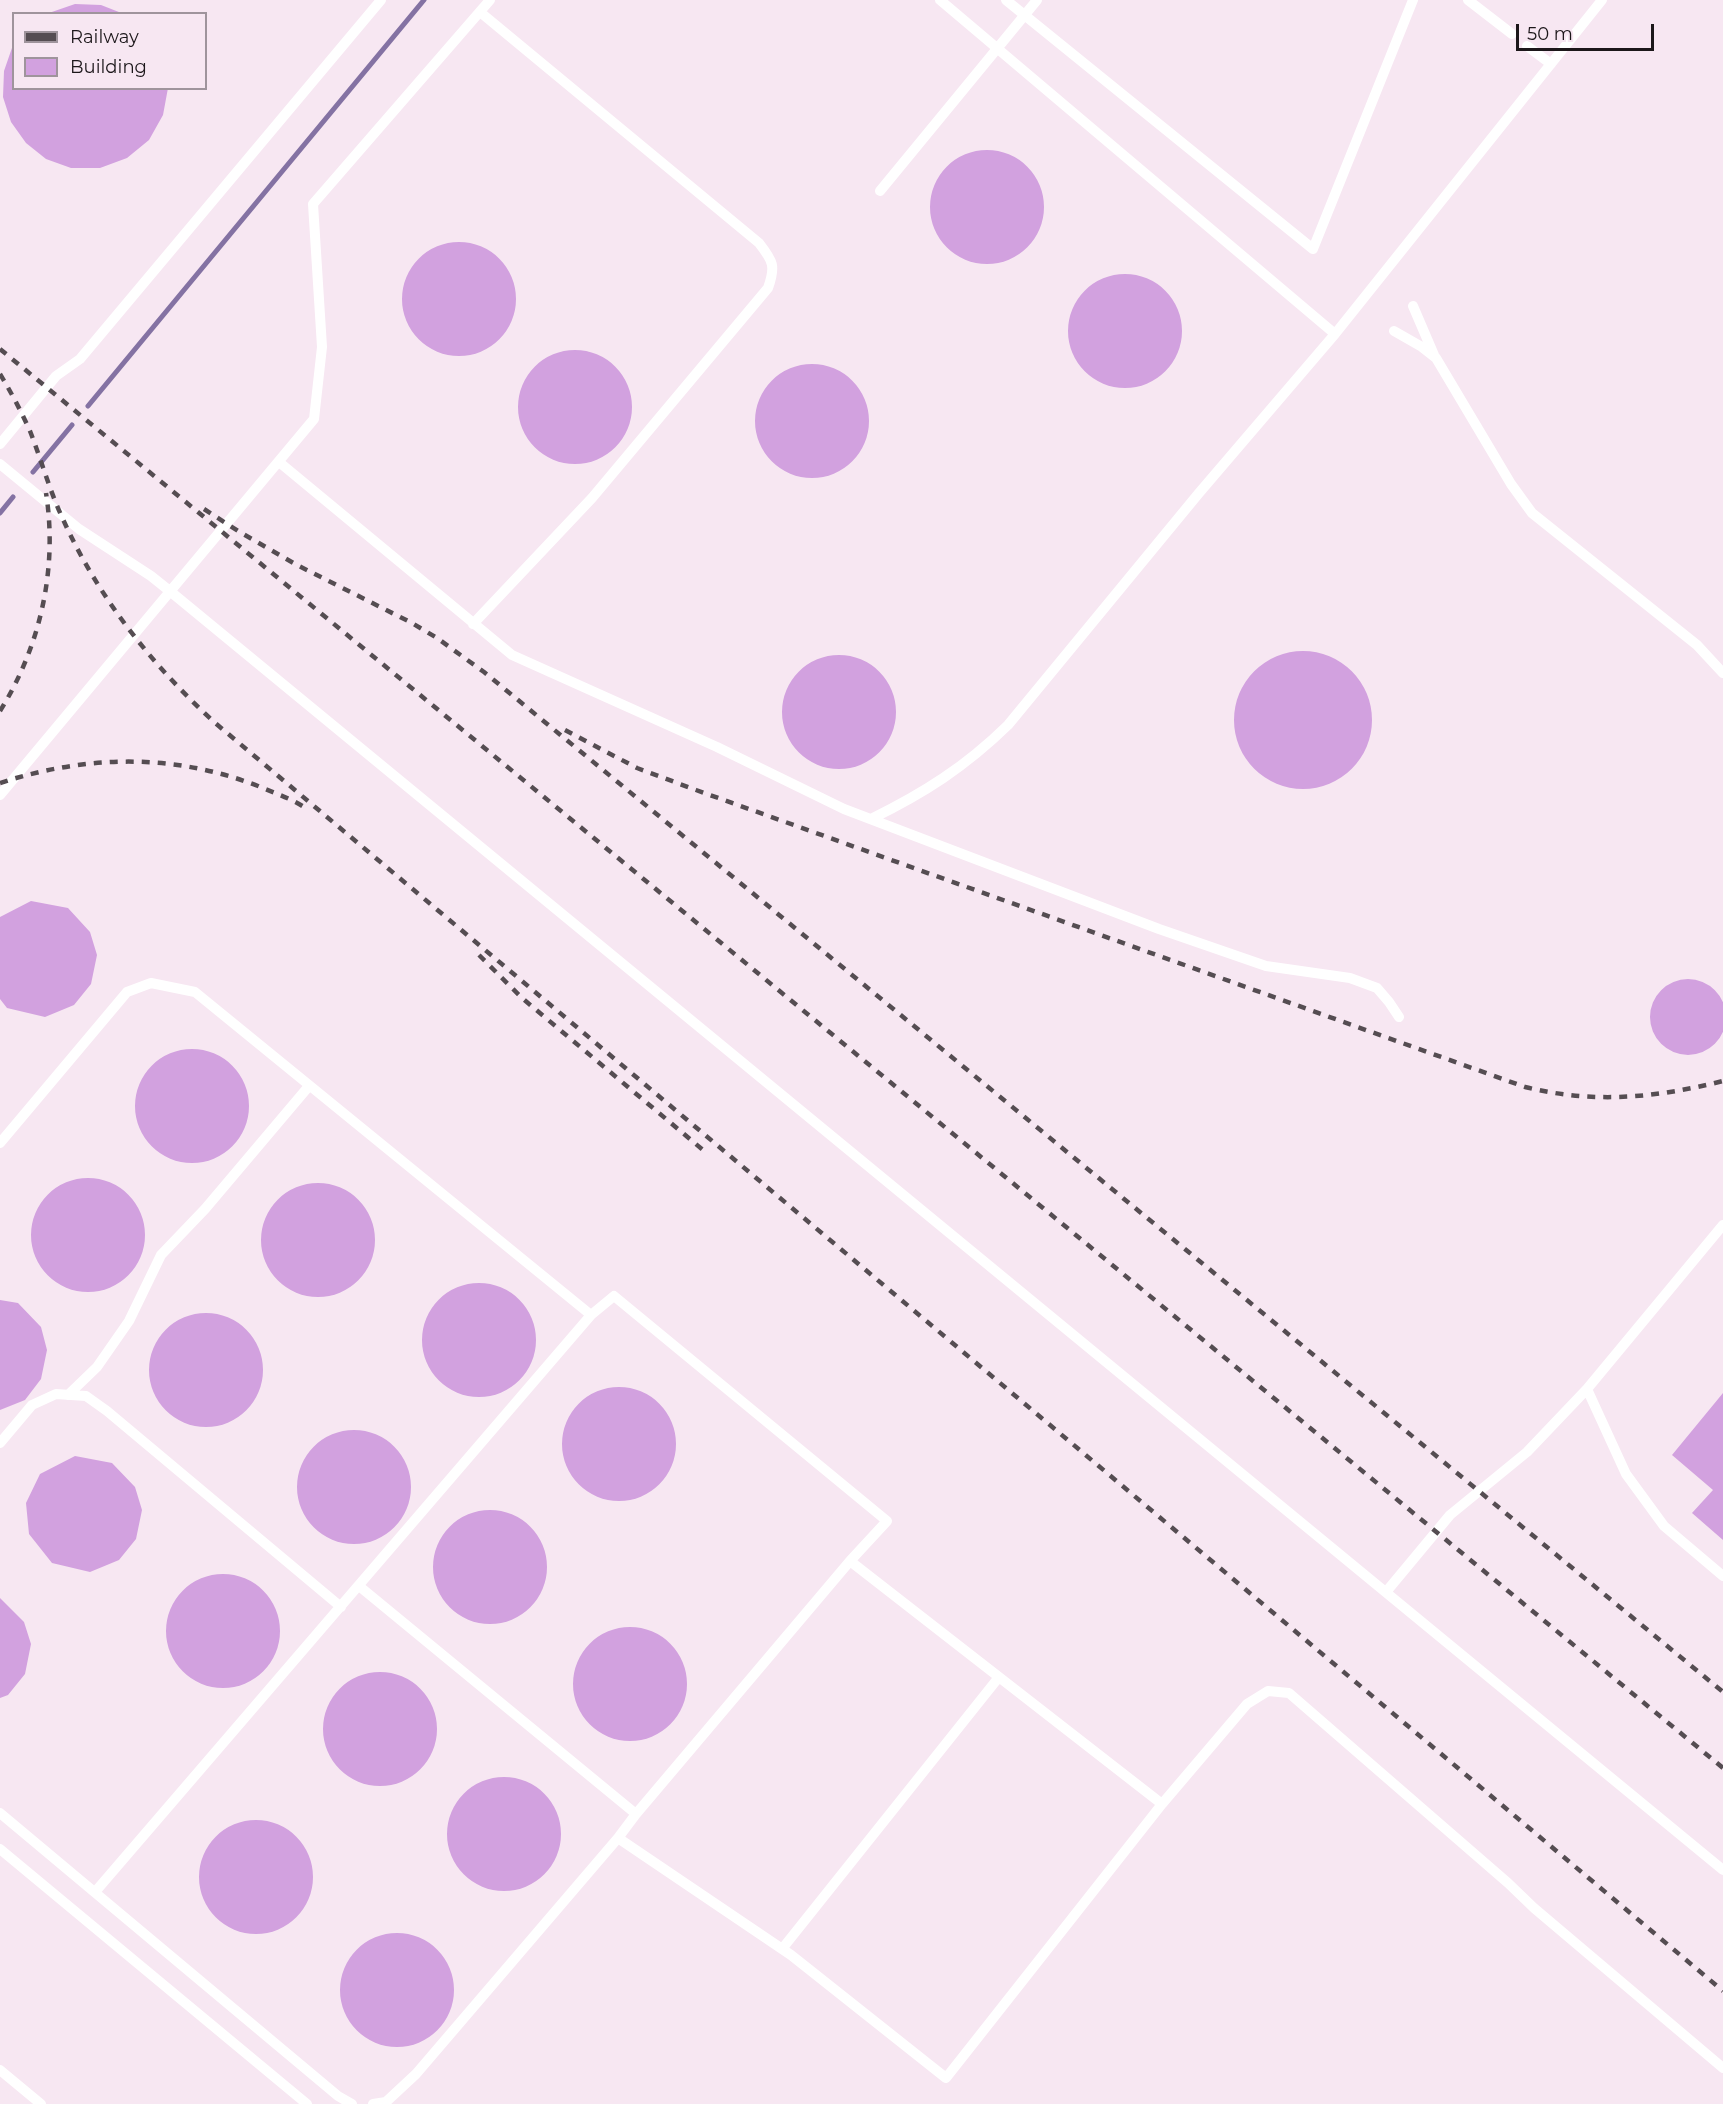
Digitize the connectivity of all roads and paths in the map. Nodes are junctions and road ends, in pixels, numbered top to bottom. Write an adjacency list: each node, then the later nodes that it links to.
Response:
1 (381, 0): 20 (lane)
2 (490, 0): 9 (lane)
3 (940, 0): 13 (lane)
4 (1006, 0): 10 (lane)
5 (1038, 0): 10 (lane)
6 (1413, 0): 10 (lane)
7 (1468, 0): 11 (lane)
8 (1602, 0): 14 (lane)
9 (480, 12): 21 (lane); 24 (lane)
10 (1025, 15): 13 (lane)
11 (1512, 34)
12 (1527, 46): 14 (lane)
13 (997, 49): 15 (lane); 18 (lane)
14 (1551, 64): 18 (lane)
15 (880, 191)
16 (1413, 306): 19 (lane)
17 (1394, 331): 19 (lane)
18 (1335, 334): 27 (lane)
19 (1436, 358): 25 (lane)
20 (0, 444)
21 (279, 462): 23 (lane); 24 (lane)
22 (0, 464): 23 (lane)
23 (171, 592): 26 (lane); 39 (lane)
24 (474, 624): 27 (lane)
25 (1723, 672)
26 (0, 795)
27 (871, 819): 28 (lane)
28 (1399, 1017)
29 (309, 1086): 30 (lane); 32 (lane); 34 (lane)
30 (0, 1143)
31 (1723, 1225): 33 (lane)
32 (591, 1315): 36 (lane); 38 (lane)
33 (1587, 1389): 37 (lane); 39 (lane)
34 (68, 1395): 35 (lane); 40 (lane)
35 (0, 1443)
36 (850, 1561): 41 (lane); 44 (lane)
37 (1723, 1576)
38 (359, 1586): 40 (lane); 44 (lane)
39 (1386, 1592): 47 (lane)
40 (340, 1607): 48 (lane)
41 (999, 1677): 42 (lane); 49 (lane)
42 (1162, 1804): 49 (lane); 50 (lane)
43 (0, 1812): 48 (lane)
44 (636, 1814): 45 (lane)
45 (618, 1838): 49 (lane); 55 (lane)
46 (0, 1850): 53 (lane)
47 (1723, 1870)
48 (95, 1892): 54 (lane)
49 (782, 1949)
50 (1723, 2068)
51 (0, 2070): 52 (lane)
52 (40, 2104)
53 (307, 2104)
54 (352, 2104)
55 (373, 2104)

